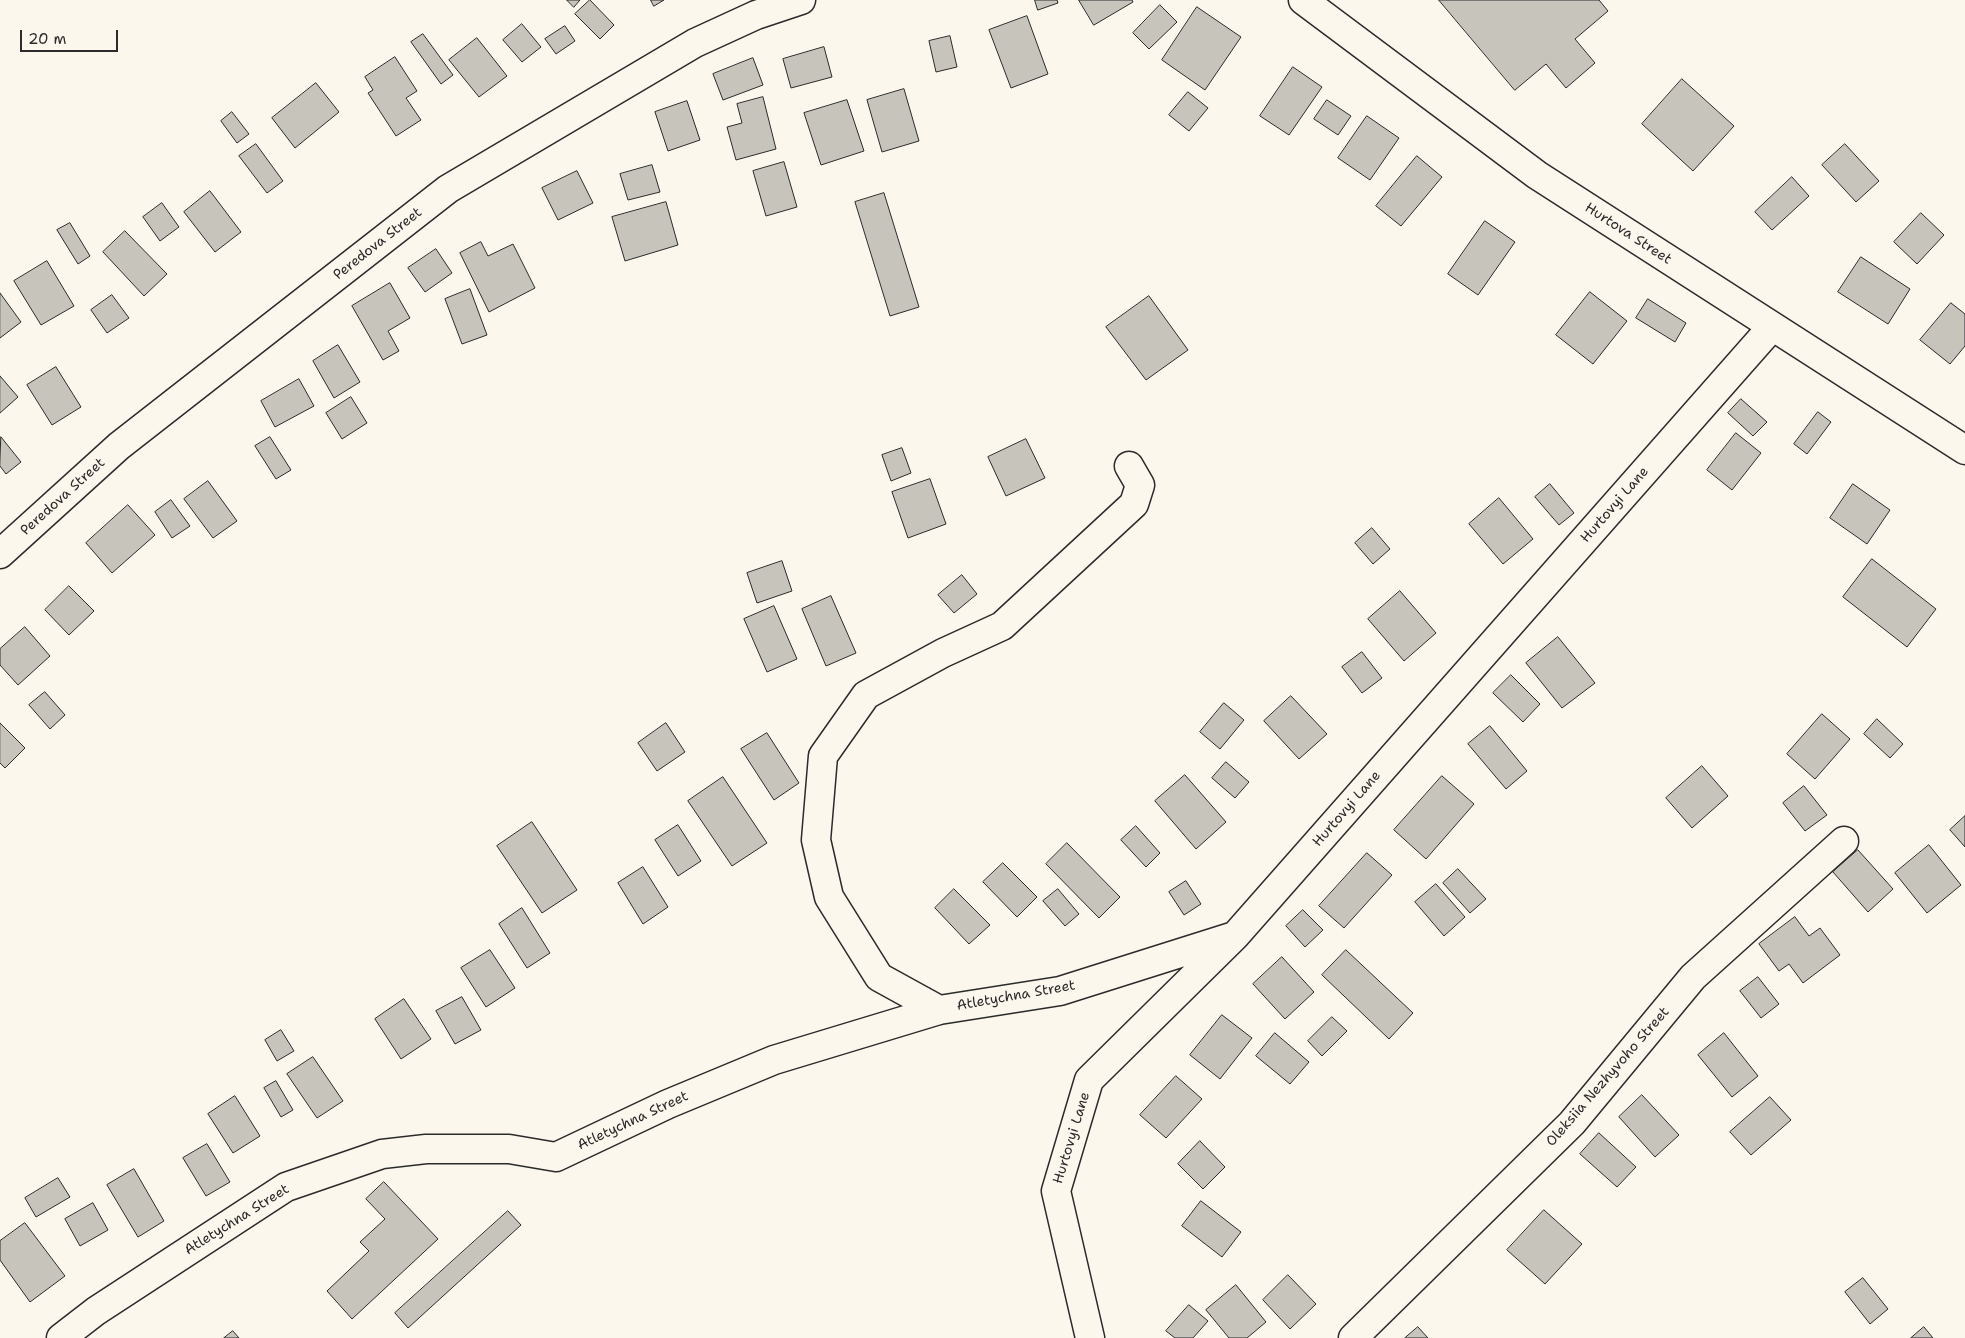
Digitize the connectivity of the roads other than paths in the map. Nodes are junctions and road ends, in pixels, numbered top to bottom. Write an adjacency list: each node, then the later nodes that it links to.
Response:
1 (801, 0): 6 (street, Peredova Street)
2 (1303, 0): 3 (street, Hurtova Street)
3 (1771, 328): 4 (street, Hurtova Street); 8 (street, Hurtovyi Lane)
4 (1965, 450)
5 (1129, 466): 9 (street)
6 (0, 554)
7 (1844, 840): 12 (street, Oleksiia Nezhyvoho Street)
8 (1235, 936): 9 (street, Atletychna Street); 11 (street, Hurtovyi Lane)
9 (938, 1010): 10 (street, Atletychna Street)
10 (61, 1338)
11 (1090, 1338)
12 (1353, 1338)

